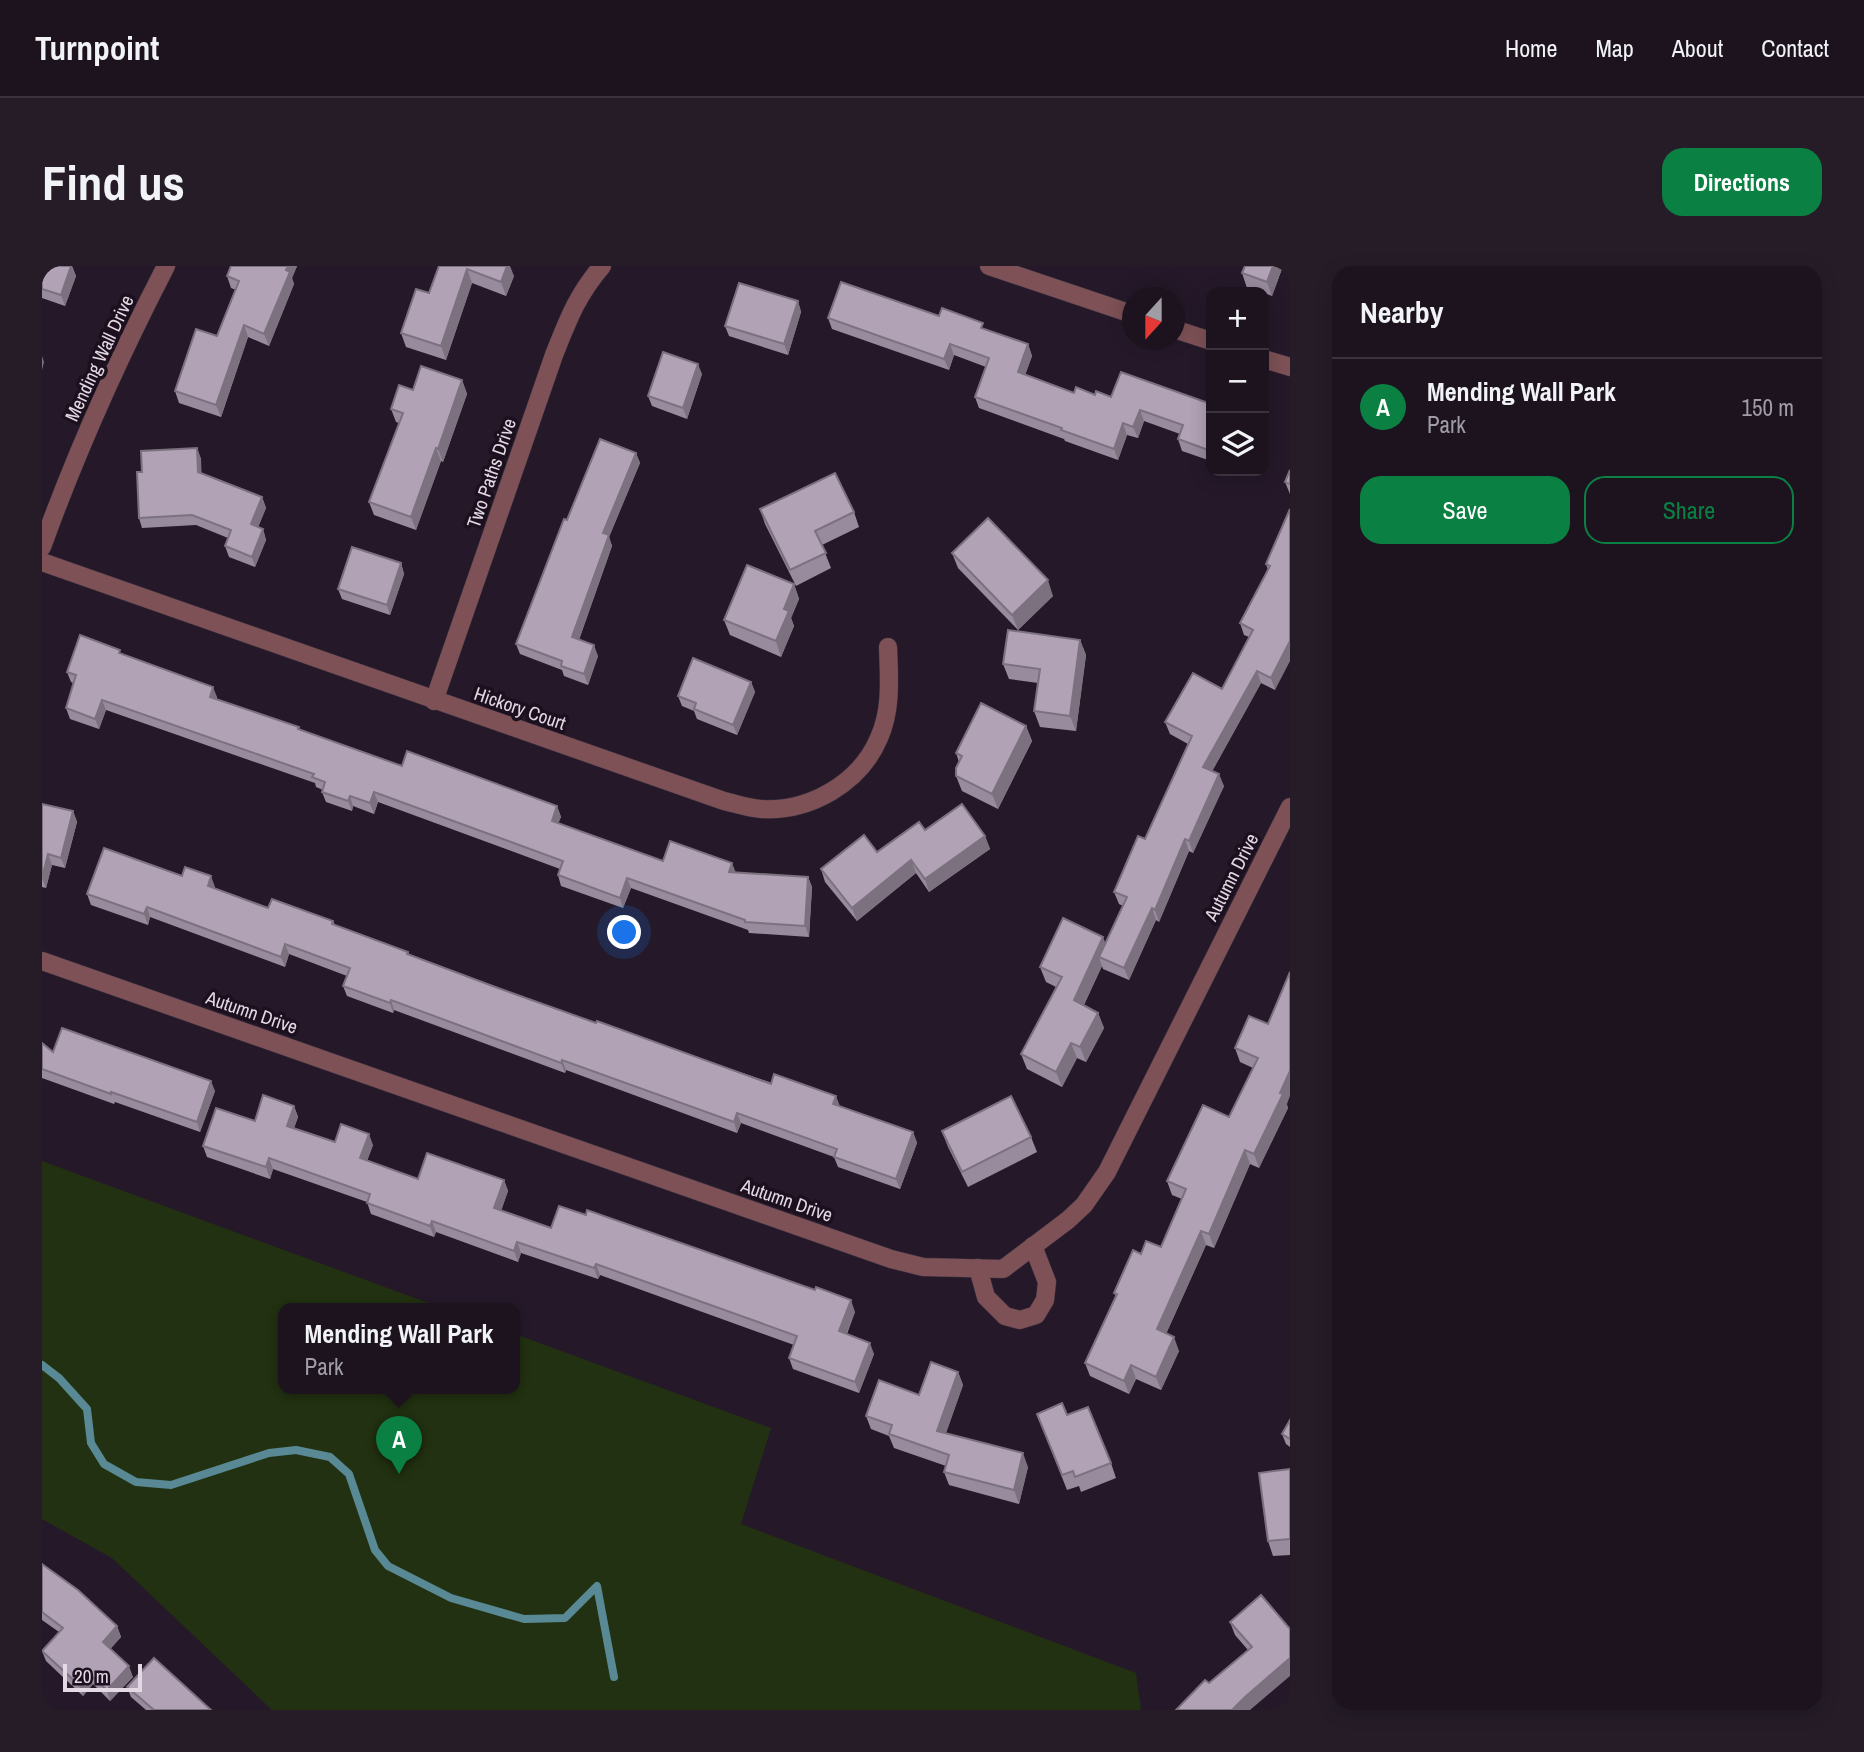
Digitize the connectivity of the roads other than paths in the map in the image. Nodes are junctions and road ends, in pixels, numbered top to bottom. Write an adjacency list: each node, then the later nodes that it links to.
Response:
1 (166, 266): 9 (street, Mending Wall Drive)
2 (602, 266): 12 (street, Two Paths Drive)
3 (989, 266): 4 (street)
4 (1122, 311)
5 (1185, 332): 6 (street)
6 (1206, 339)
7 (1269, 361): 8 (street)
8 (1290, 368)
9 (42, 547)
10 (42, 562): 12 (street, Hickory Court)
11 (888, 647): 12 (street, Hickory Court)
12 (434, 701)
13 (1290, 807): 15 (street, Autumn Drive)
14 (42, 961): 16 (street, Autumn Drive)
15 (1033, 1246): 16 (street, Autumn Drive); 16 (street)
16 (978, 1268)

